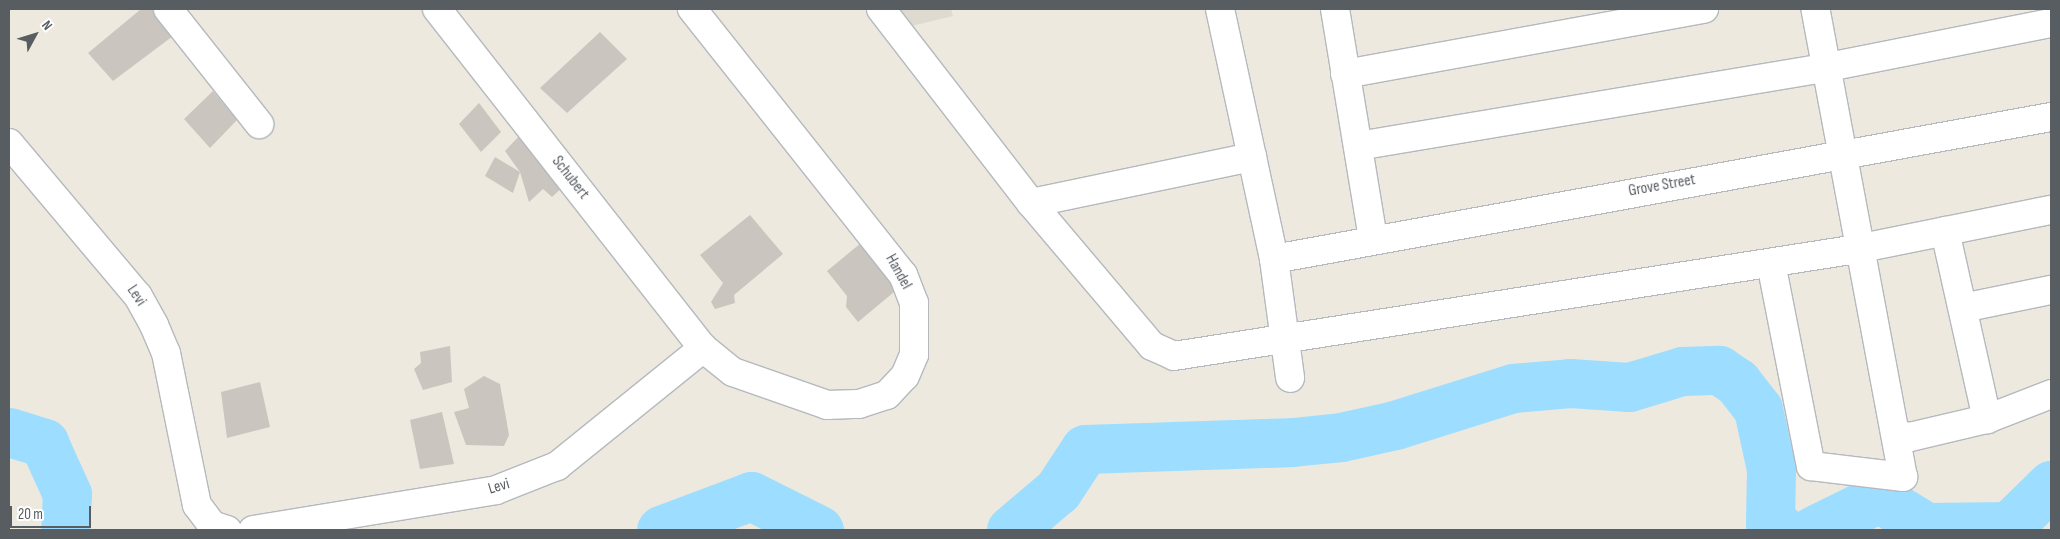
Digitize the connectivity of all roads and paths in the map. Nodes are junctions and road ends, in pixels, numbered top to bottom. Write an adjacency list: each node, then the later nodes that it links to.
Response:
1 (168, 9): 13 (street)
2 (436, 9): 28 (street, Schubert)
3 (692, 9): 28 (street, Handel)
4 (881, 9): 18 (street)
5 (1220, 9): 17 (street)
6 (1335, 9): 11 (street)
7 (1704, 9): 11 (street)
8 (1815, 9): 10 (street)
9 (2051, 23): 10 (street)
10 (1823, 68): 15 (street); 16 (street)
11 (1345, 74): 15 (street)
12 (2051, 117): 16 (street, Grove Street)
13 (259, 124)
14 (9, 143): 33 (street, Levi)
15 (1358, 146): 21 (street)
16 (1839, 154): 21 (street, Grove Street); 22 (street)
17 (1252, 158): 18 (street); 23 (street)
18 (1030, 204): 27 (street)
19 (2051, 210): 20 (street)
20 (1945, 231): 22 (street); 26 (street)
21 (1373, 238): 23 (street, Grove Street)
22 (1858, 249): 24 (street); 32 (street)
23 (1274, 259): 27 (street)
24 (1771, 263): 27 (street); 32 (street)
25 (2051, 290): 26 (street)
26 (1963, 308): 31 (street)
27 (1283, 340): 29 (street)
28 (704, 348): 34 (street, Levi)
29 (1290, 378)
30 (2051, 394): 31 (street)
31 (1987, 419): 32 (street)
32 (1896, 435)
33 (227, 530)
34 (253, 530)

